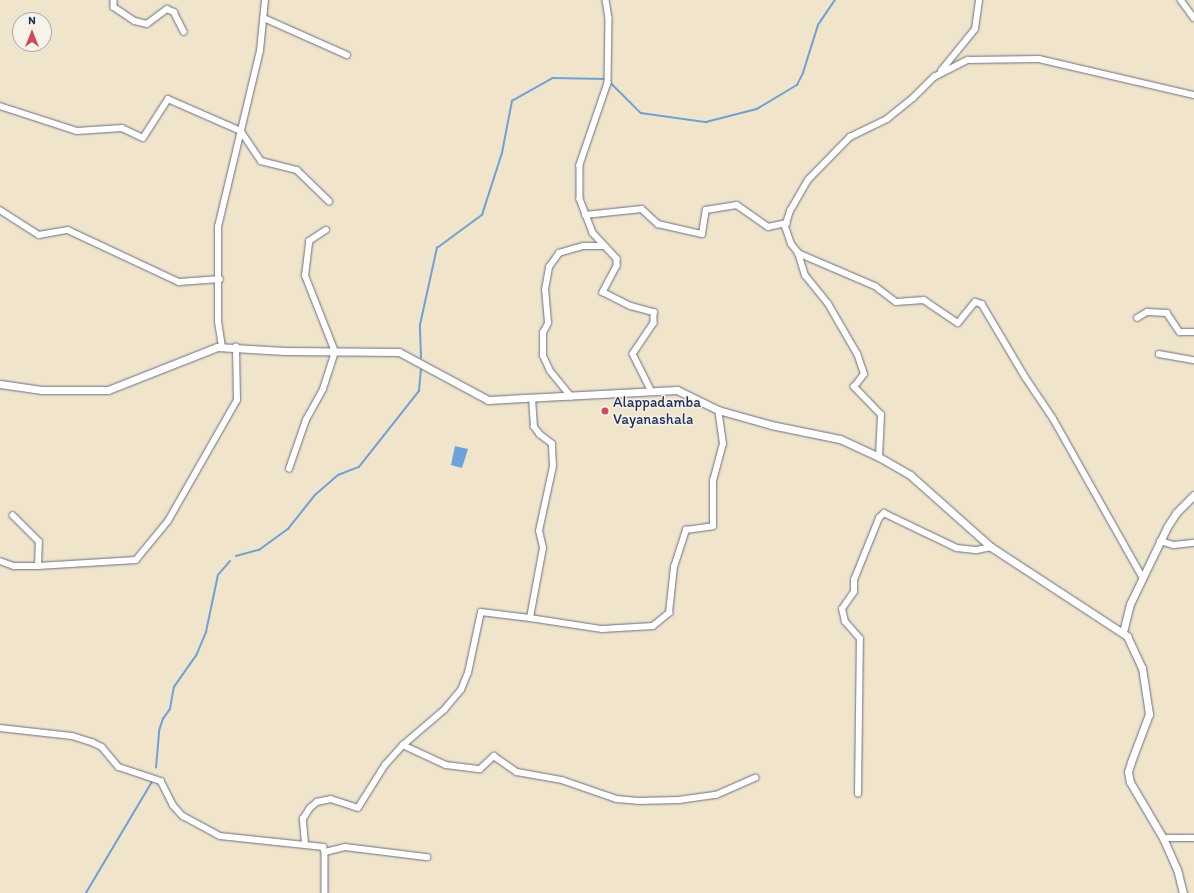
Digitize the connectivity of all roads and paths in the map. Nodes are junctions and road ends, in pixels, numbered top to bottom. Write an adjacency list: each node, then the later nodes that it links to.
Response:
1 (114, 0): 8 (street)
2 (265, 0): 6 (street)
3 (606, 0): 16 (street)
4 (979, 0): 10 (street)
5 (1181, 0): 7 (street)
6 (264, 18): 9 (street); 13 (street)
7 (1194, 18)
8 (184, 32)
9 (348, 55)
10 (939, 74): 11 (street); 17 (street)
11 (1194, 95)
12 (0, 106): 13 (street)
13 (241, 131): 14 (street); 21 (street)
14 (329, 201)
15 (0, 210): 21 (street)
16 (585, 215): 17 (street); 19 (street)
17 (787, 222): 20 (street)
18 (326, 230): 26 (street)
19 (604, 246): 30 (street); 31 (street)
20 (798, 253): 34 (street); 43 (street)
21 (220, 279): 24 (street)
22 (1137, 318): 23 (street)
23 (1194, 332)
24 (222, 347): 25 (street); 29 (street)
25 (236, 347): 26 (street); 42 (street)
26 (335, 352): 32 (street); 35 (street)
27 (1160, 354): 28 (street)
28 (1194, 360)
29 (0, 384)
30 (651, 390): 31 (street); 33 (street)
31 (571, 397): 32 (street)
32 (532, 399): 44 (street)
33 (718, 410): 34 (street); 44 (street)
34 (879, 457): 40 (street)
35 (289, 469)
36 (1194, 494): 38 (street)
37 (13, 516): 42 (street)
38 (1160, 540): 39 (street); 43 (street)
39 (1194, 543)
40 (991, 547): 45 (street); 49 (street)
41 (0, 561): 42 (street)
42 (38, 566)
43 (1142, 576): 45 (street)
44 (530, 618): 47 (street)
45 (1123, 632): 50 (street)
46 (0, 728): 52 (street)
47 (403, 745): 48 (street); 52 (street)
48 (755, 778)
49 (858, 794)
50 (1163, 838): 51 (street); 56 (street)
51 (1194, 838)
52 (305, 844): 53 (street)
53 (326, 852): 54 (street); 55 (street)
54 (427, 857)
55 (326, 893)
56 (1183, 893)

